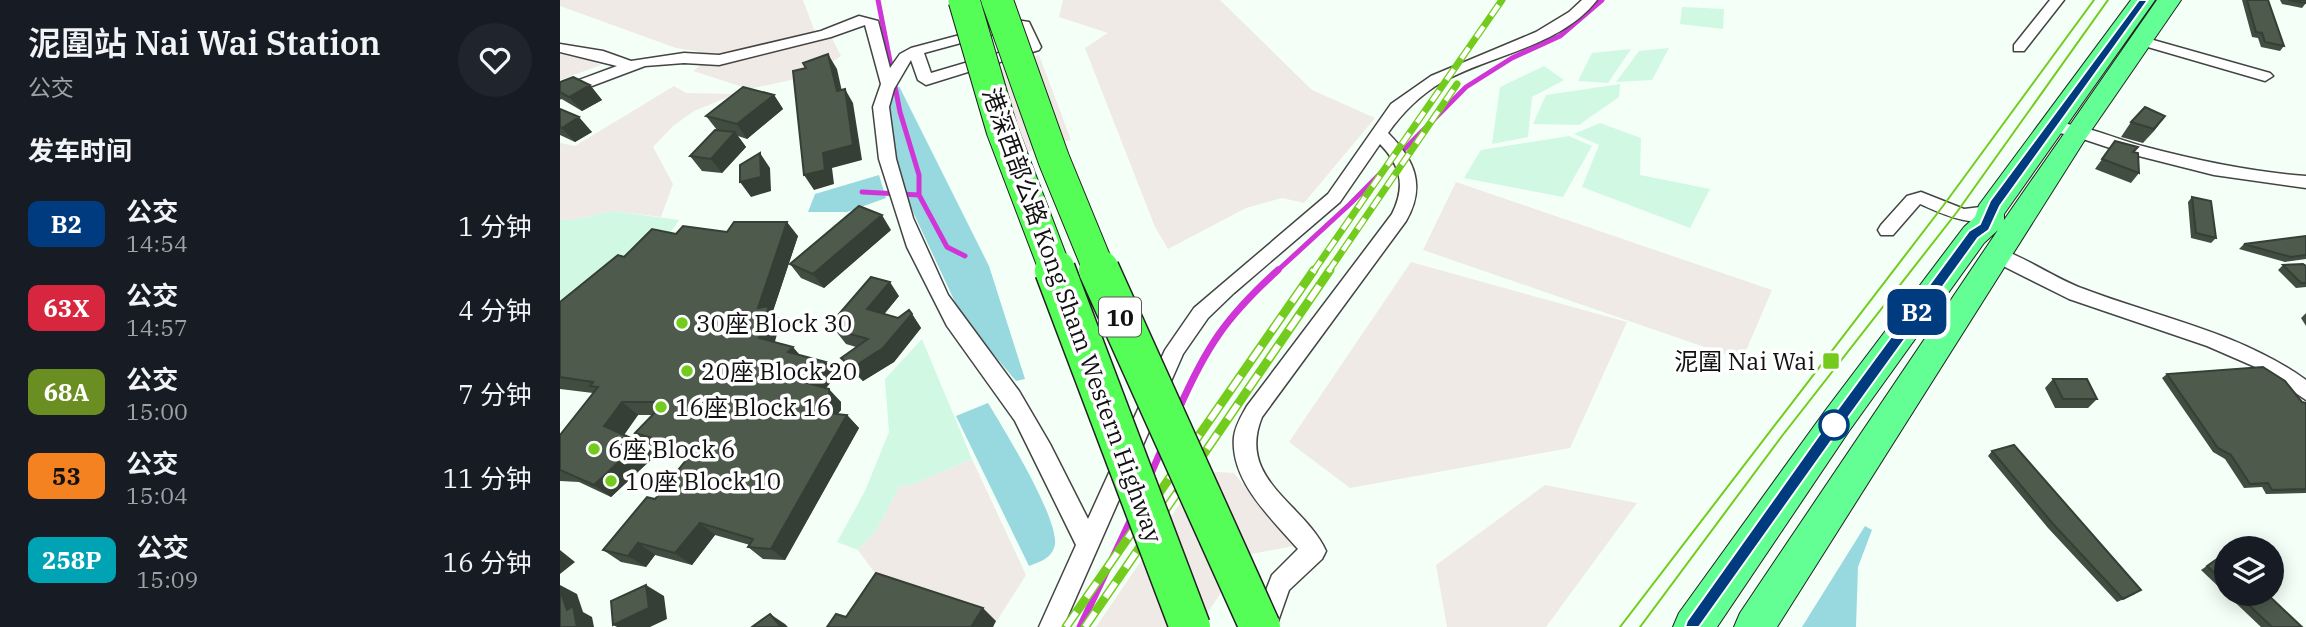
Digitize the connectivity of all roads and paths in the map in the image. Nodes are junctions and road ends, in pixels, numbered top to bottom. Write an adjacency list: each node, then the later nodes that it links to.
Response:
1 (964, 0): 23 (highway, 港深西部公路 Kong Sham Western Highway / 10, bridge)
2 (997, 0): 24 (highway, 港深西部公路 Kong Sham Western Highway / 10, bridge)
3 (1590, 0): 16 (street)
4 (2057, 0): 9 (street)
5 (2143, 0): 15 (main road)
6 (2169, 0): 7 (main road)
7 (2139, 40): 12 (street); 15 (main road)
8 (560, 48): 11 (street)
9 (2019, 48)
10 (916, 51): 10 (street); 13 (street)
11 (630, 66): 13 (street); 14 (street)
12 (2265, 76)
13 (889, 83): 21 (street)
14 (560, 93)
15 (2065, 129): 17 (street); 18 (main road); 18 (main road)
16 (1379, 134): 21 (street); 24 (street)
17 (2306, 182)
18 (1981, 229): 19 (street); 20 (street); 25 (main road); 26 (main road)
19 (1887, 230)
20 (2306, 391)
21 (1087, 543): 22 (street)
22 (1051, 627)
23 (1189, 627)
24 (1262, 627)
25 (1693, 627)
26 (1754, 627)

